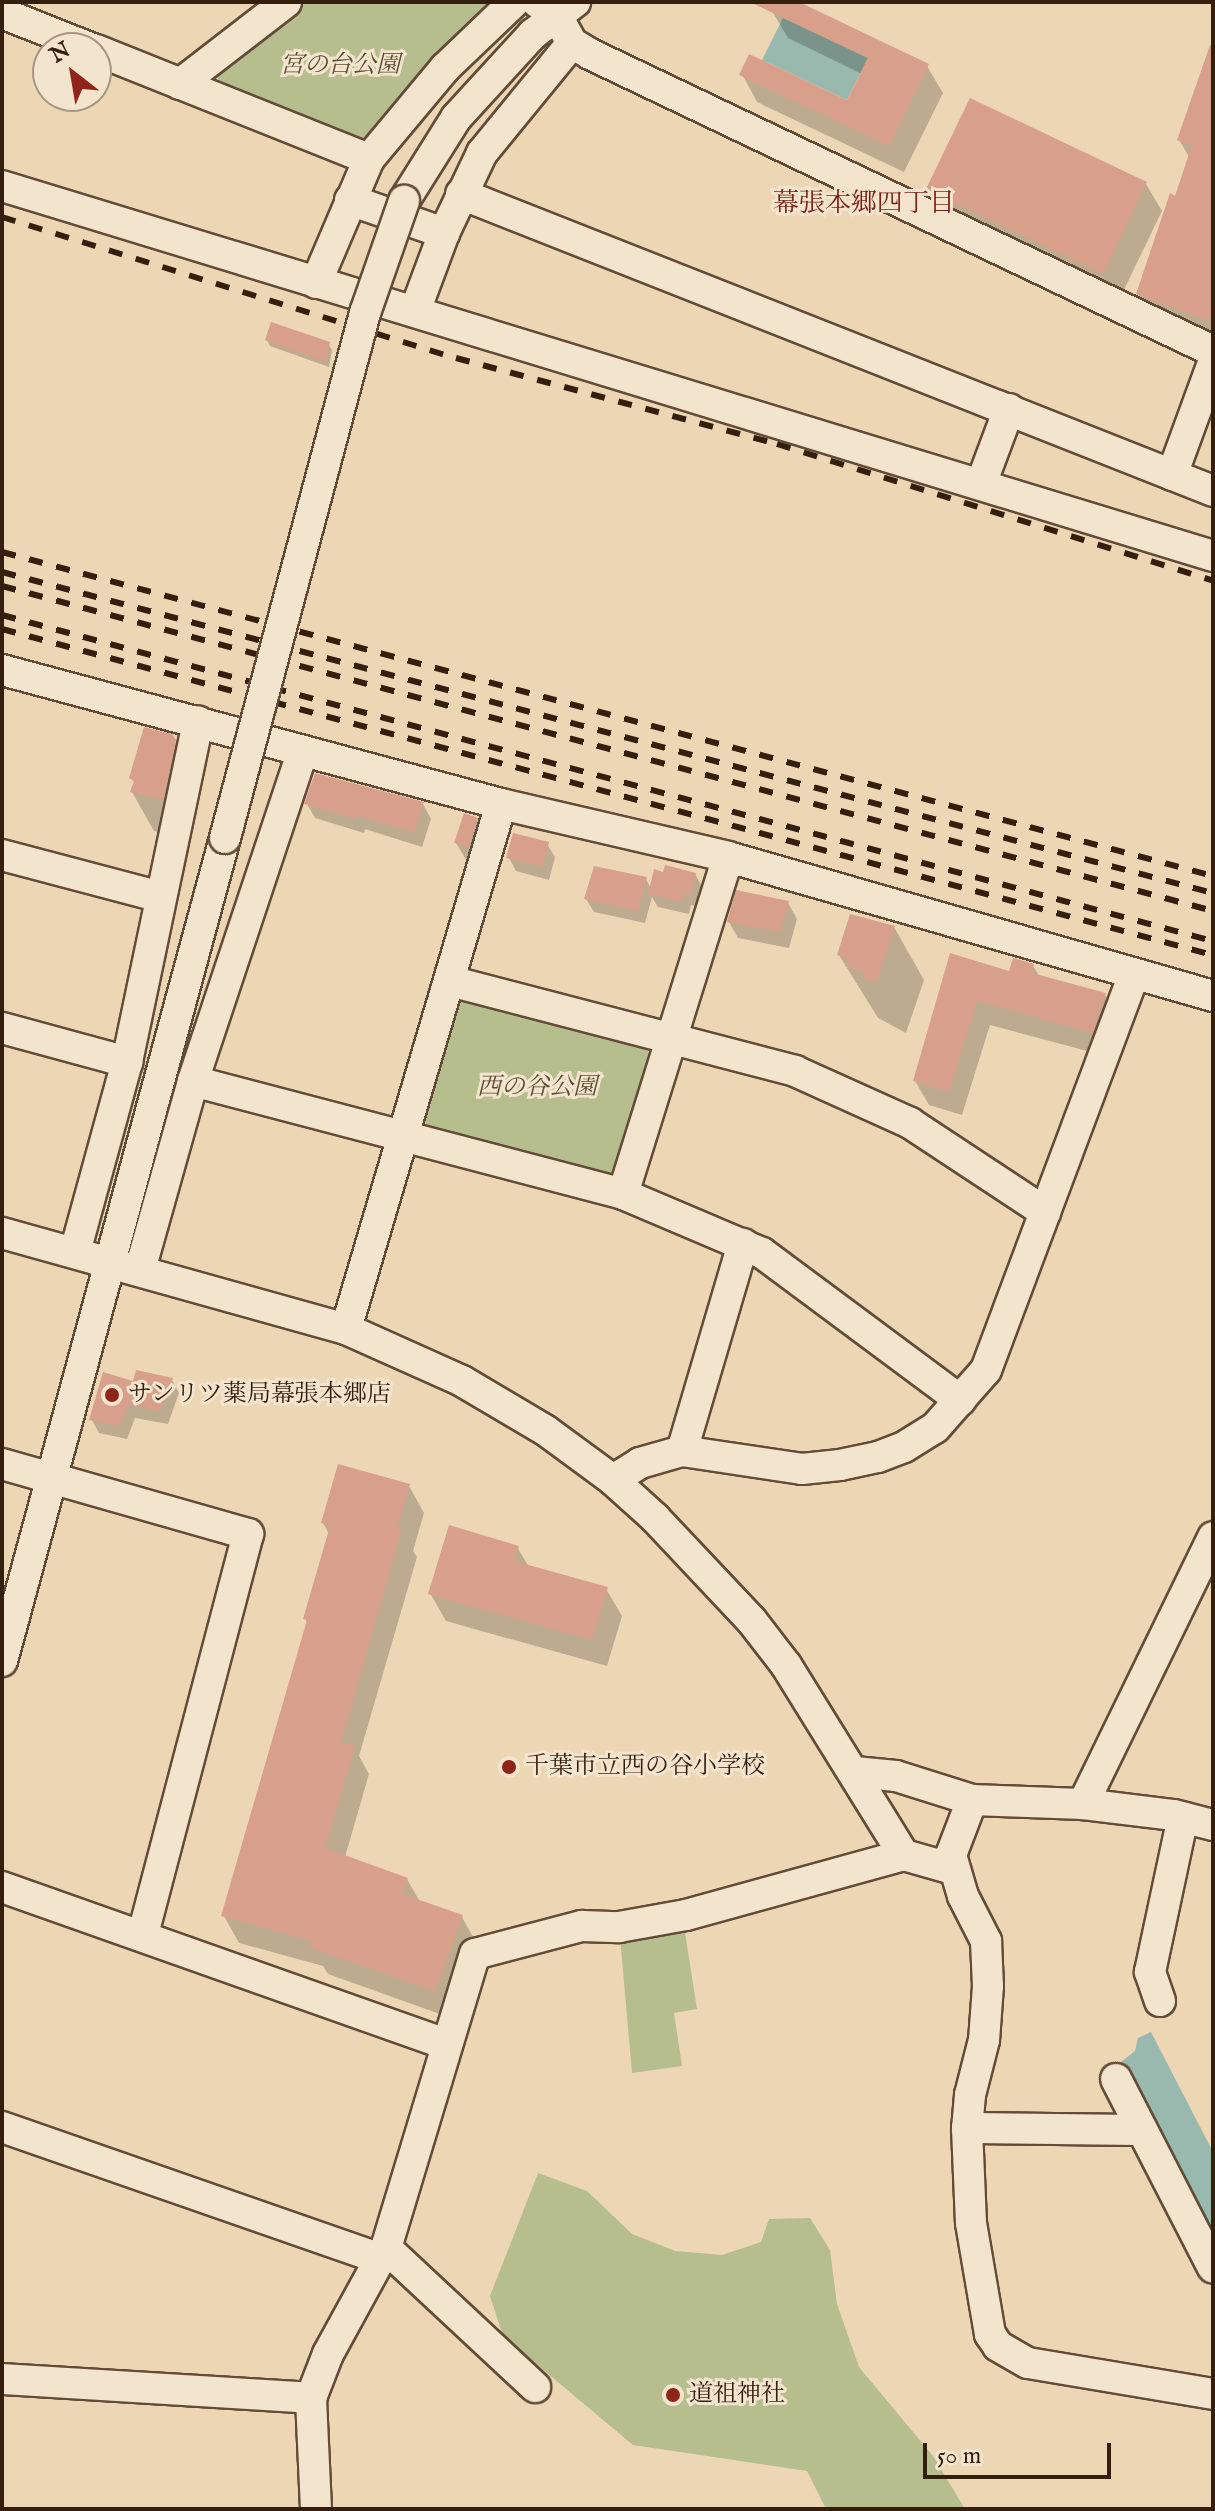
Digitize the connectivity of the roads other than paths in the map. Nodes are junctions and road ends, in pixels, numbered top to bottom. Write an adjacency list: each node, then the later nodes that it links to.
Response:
1 (286, 2): 8 (street)
2 (514, 2): 9 (street)
3 (556, 7): 6 (street); 43 (street, bridge)
4 (2, 13): 5 (street)
5 (50, 32)
6 (572, 43): 11 (street); 16 (street)
7 (112, 56): 8 (street)
8 (180, 84): 9 (street)
9 (369, 159): 12 (street)
10 (2, 186): 14 (street)
11 (461, 194): 13 (street); 18 (street)
12 (350, 200): 13 (street); 14 (street)
13 (444, 233): 15 (street)
14 (316, 283): 15 (street)
15 (415, 311): 20 (street)
16 (1213, 351)
17 (1213, 363): 19 (street)
18 (1009, 409): 19 (street); 20 (street)
19 (1172, 475): 21 (street)
20 (981, 484): 22 (street)
21 (1213, 491)
22 (1213, 556)
23 (2, 670): 24 (street)
24 (198, 721): 25 (street); 29 (street)
25 (303, 751): 26 (street); 36 (street)
26 (501, 804): 28 (street); 31 (street)
27 (2, 855): 29 (street)
28 (728, 857): 30 (street); 34 (street)
29 (161, 897): 35 (street)
30 (1134, 975): 32 (street); 39 (street)
31 (450, 981): 34 (street); 37 (street)
32 (1213, 996)
33 (2, 1028): 35 (street)
34 (671, 1039): 38 (street); 39 (street)
35 (127, 1062): 42 (street)
36 (193, 1081): 37 (street); 44 (street)
37 (404, 1137): 38 (street); 45 (street)
38 (623, 1194): 41 (street)
39 (1045, 1212): 46 (street)
40 (2, 1233): 42 (street)
41 (743, 1244): 46 (street); 47 (street)
42 (75, 1252): 43 (street)
43 (109, 1262): 44 (street); 49 (street)
44 (140, 1270): 45 (street)
45 (346, 1329): 50 (street)
46 (960, 1400): 47 (street)
47 (682, 1451): 50 (street)
48 (2, 1464): 49 (street)
49 (51, 1478): 52 (street); 61 (street)
50 (613, 1480): 53 (street)
51 (1213, 1537): 55 (street)
52 (2, 1658)
53 (855, 1772): 54 (street); 58 (street)
54 (972, 1800): 55 (street); 59 (street)
55 (1083, 1804): 56 (street)
56 (1183, 1817): 57 (street); 62 (street)
57 (1213, 1825)
58 (904, 1855): 59 (street); 63 (street)
59 (953, 1869): 66 (street)
60 (2, 1887): 61 (street)
61 (143, 1935): 63 (street)
62 (1160, 2001)
63 (446, 2044): 68 (street)
64 (1116, 2079): 67 (street)
65 (2, 2127): 68 (street)
66 (967, 2128): 67 (street); 72 (street)
67 (1142, 2130): 69 (street)
68 (384, 2254): 71 (street); 73 (street)
69 (1213, 2268)
70 (2, 2379): 73 (street)
71 (535, 2387)
72 (1213, 2394)
73 (311, 2398): 74 (street)
74 (316, 2509)

